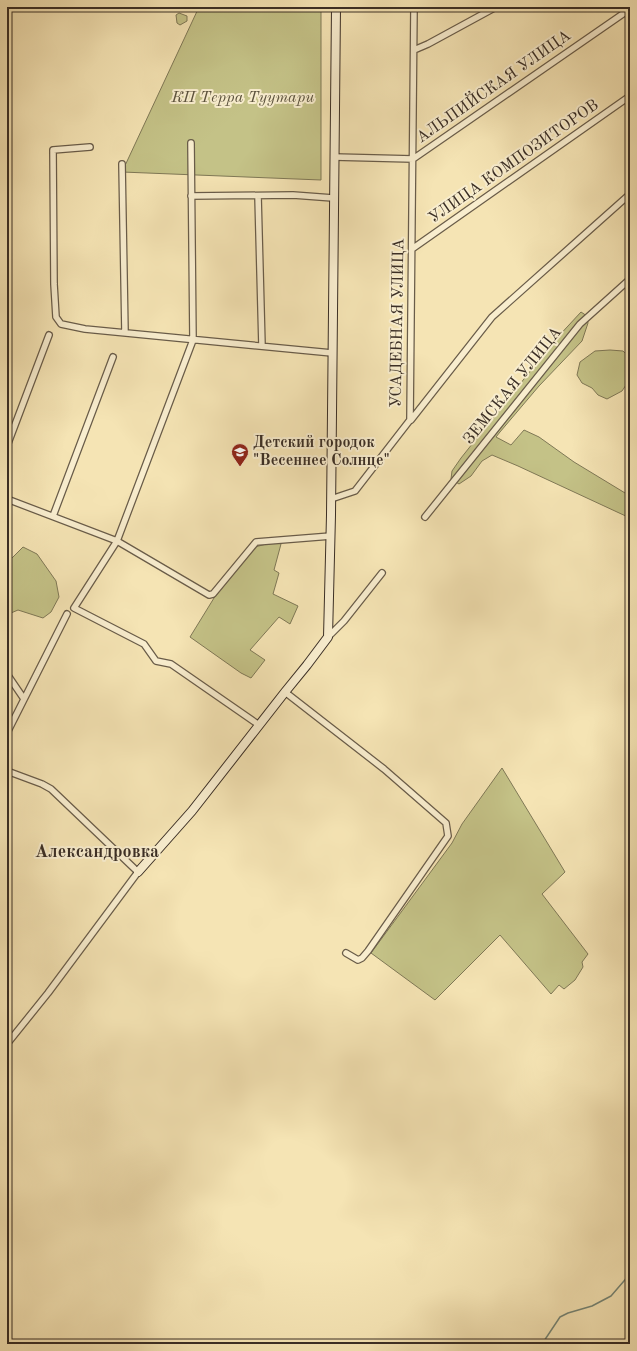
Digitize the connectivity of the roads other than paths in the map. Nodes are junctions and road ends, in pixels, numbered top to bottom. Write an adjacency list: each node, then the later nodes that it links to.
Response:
1 (336, 7): 9 (street)
2 (414, 7): 5 (street, УСАДЕБНАЯ УЛИЦА)
3 (496, 7): 5 (street)
4 (630, 9): 10 (street, АЛЬПИЙСКАЯ УЛИЦА)
5 (414, 50): 10 (street, УСАДЕБНАЯ УЛИЦА)
6 (630, 96): 16 (street, УЛИЦА КОМПОЗИТОРОВ)
7 (191, 143): 13 (street)
8 (90, 147): 18 (street)
9 (334, 158): 10 (street); 15 (street)
10 (413, 159): 16 (street, УСАДЕБНАЯ УЛИЦА)
11 (122, 164): 18 (street)
12 (630, 194): 24 (street)
13 (191, 196): 14 (street); 20 (street)
14 (258, 196): 15 (street); 21 (street)
15 (333, 198): 22 (street)
16 (412, 249): 24 (street, УСАДЕБНАЯ УЛИЦА)
17 (630, 279): 29 (street, ЗЕМСКАЯ УЛИЦА)
18 (125, 333): 20 (street)
19 (49, 335): 25 (street)
20 (193, 340): 21 (street); 31 (street)
21 (262, 346): 22 (street)
22 (332, 353): 27 (street)
23 (113, 357): 28 (street)
24 (410, 420): 27 (street, УСАДЕБНАЯ УЛИЦА)
25 (7, 446)
26 (7, 499): 28 (street)
27 (331, 499): 30 (street)
28 (53, 516): 31 (street)
29 (425, 517)
30 (331, 536): 31 (street); 34 (street)
31 (117, 541): 38 (street)
32 (382, 573): 34 (street)
33 (67, 614): 37 (street)
34 (328, 637): 36 (street)
35 (7, 674): 37 (street)
36 (285, 692): 38 (street); 42 (street)
37 (24, 699): 39 (street)
38 (259, 726): 41 (street)
39 (7, 733)
40 (7, 771): 41 (street)
41 (138, 872): 43 (street)
42 (346, 952)
43 (7, 1044)

